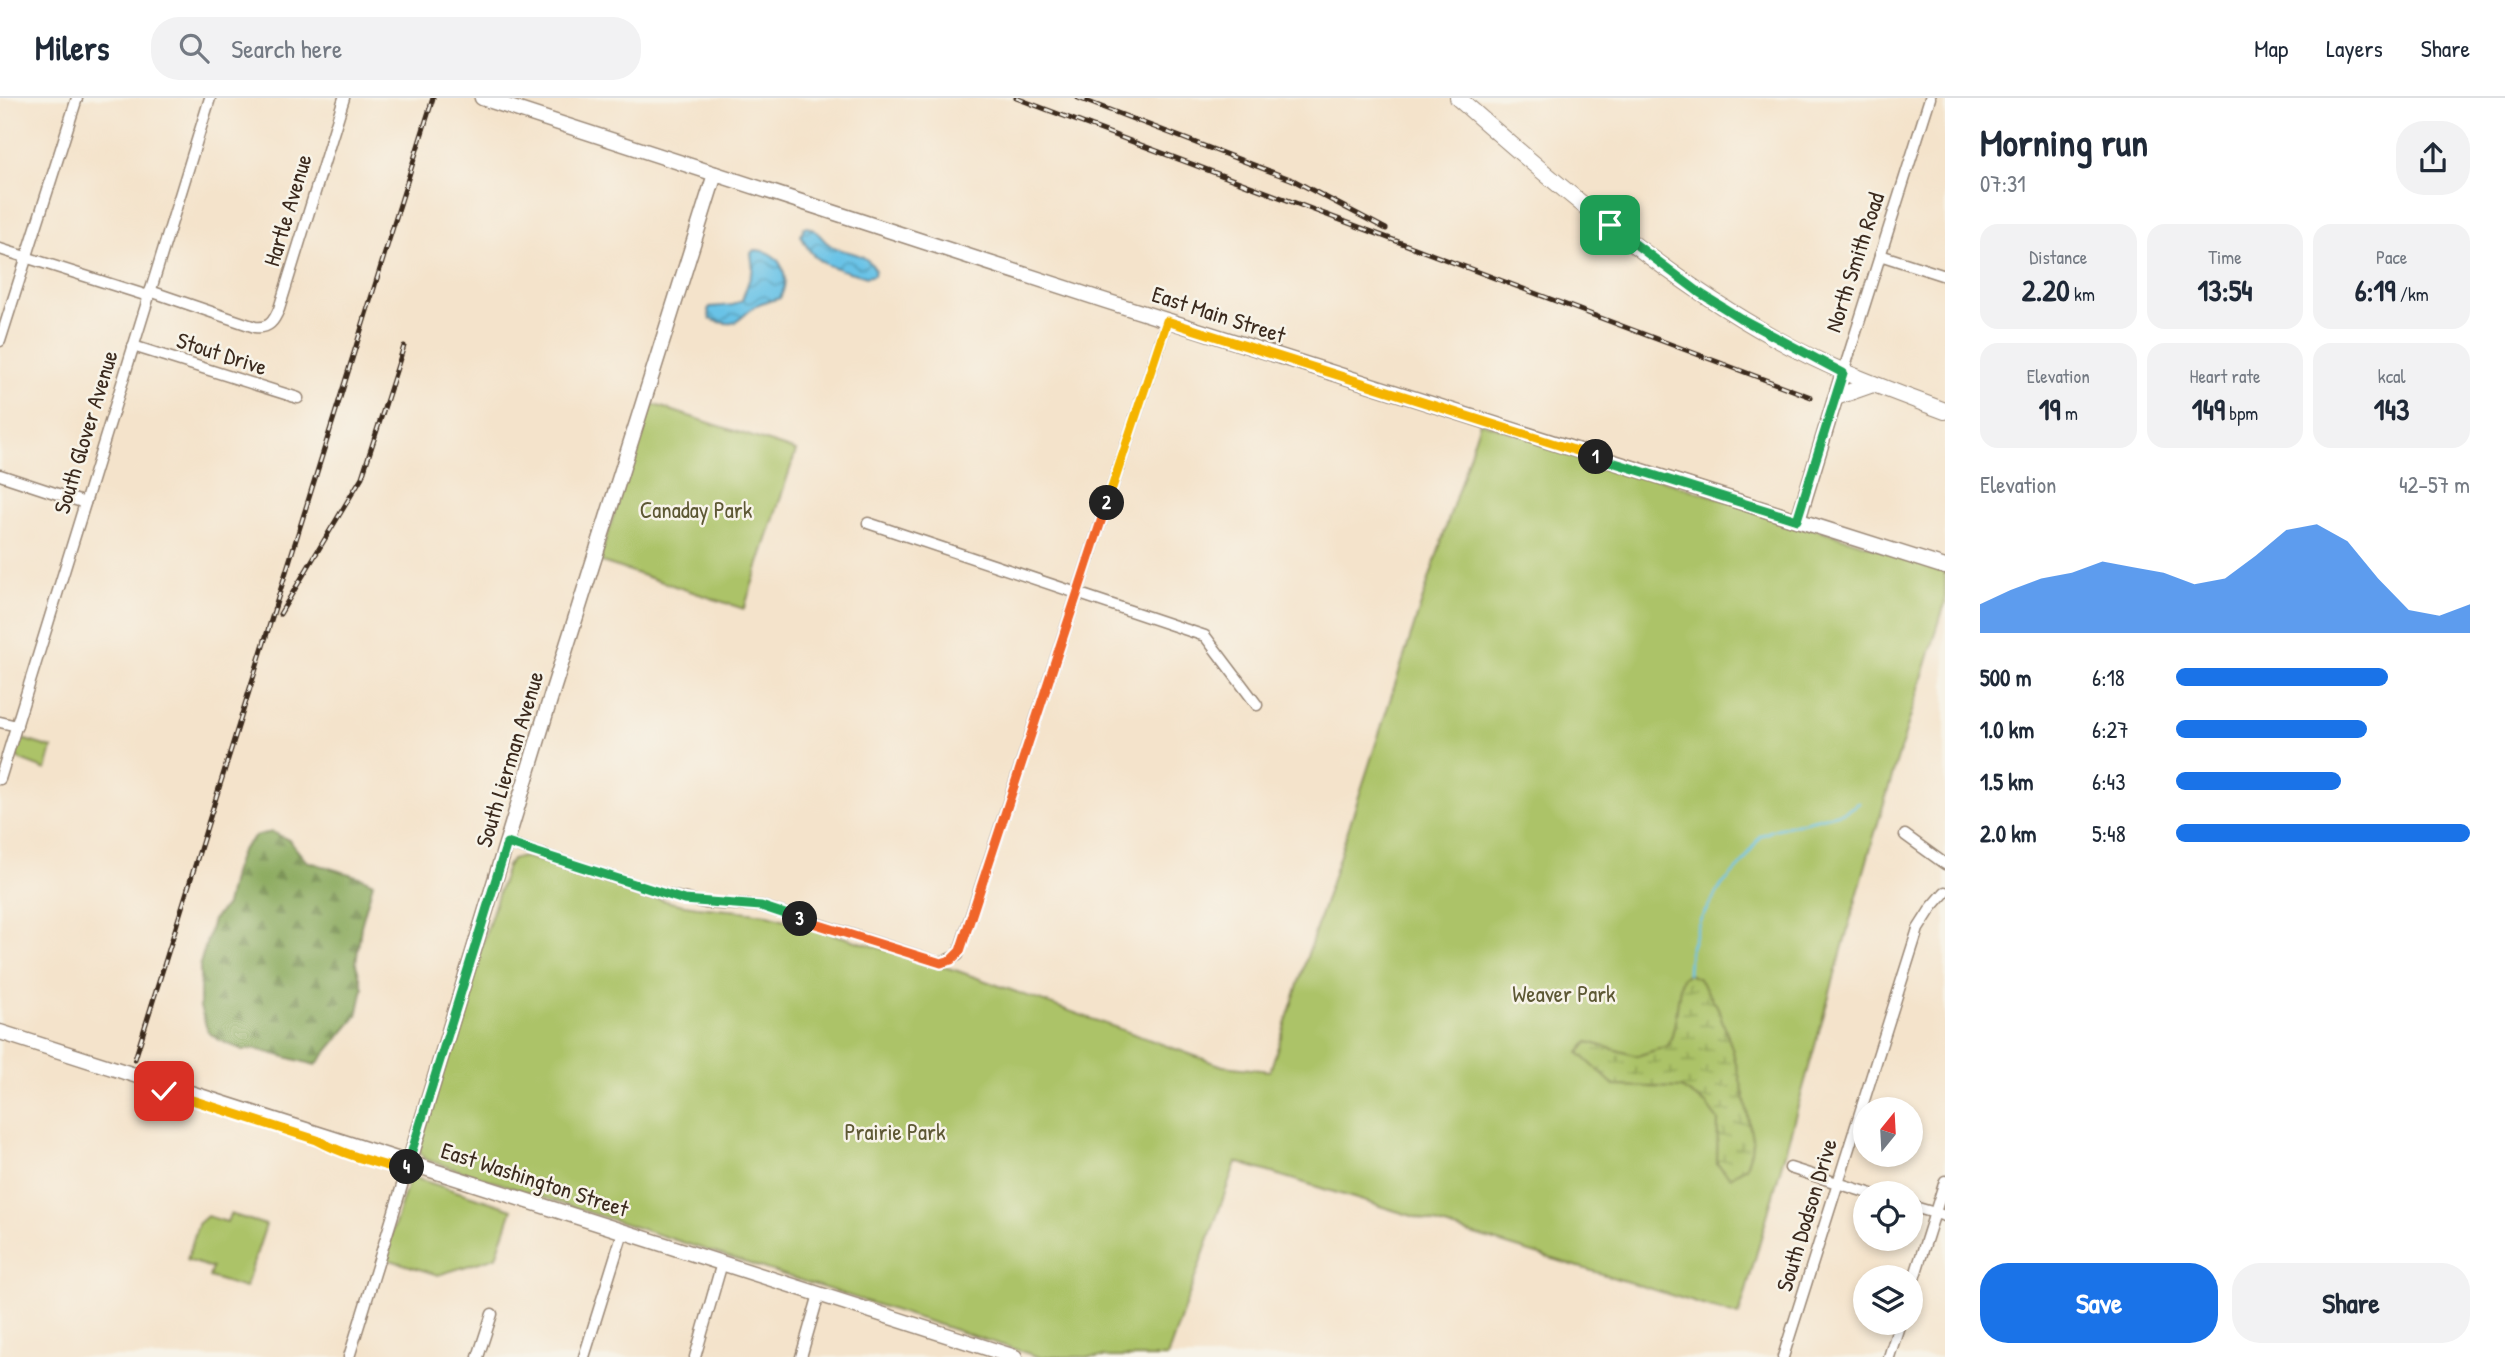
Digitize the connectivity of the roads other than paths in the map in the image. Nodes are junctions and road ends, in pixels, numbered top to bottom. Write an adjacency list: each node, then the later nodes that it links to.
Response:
1 (77, 98): 10 (street)
2 (210, 98): 12 (street, South Glover Avenue)
3 (344, 98): 12 (street, Hartle Avenue)
4 (482, 98): 7 (main road, East Main Street)
5 (1458, 98): 16 (main road)
6 (1930, 98): 9 (street, North Smith Road)
7 (715, 174): 13 (main road, East Main Street); 32 (main road, South Lierman Avenue)
8 (0, 249): 10 (street)
9 (1880, 256): 11 (street); 16 (street, North Smith Road)
10 (26, 257): 12 (street); 14 (street)
11 (1945, 275)
12 (149, 293): 15 (street, South Glover Avenue)
13 (1167, 321): 23 (main road, East Main Street); 26 (street)
14 (0, 341)
15 (133, 346): 19 (street, Stout Drive); 22 (street, South Glover Avenue)
16 (1843, 373): 17 (main road); 18 (main road, North Smith Road)
17 (1873, 384): 18 (main road); 20 (main road)
18 (1836, 397): 23 (main road, North Smith Road)
19 (298, 398)
20 (1945, 411)
21 (0, 475): 22 (street)
22 (85, 503): 29 (street, South Glover Avenue)
23 (1797, 520): 25 (main road, East Main Street)
24 (868, 523): 26 (street)
25 (1945, 567)
26 (1078, 593): 27 (street); 32 (street)
27 (1257, 705)
28 (0, 722): 29 (street)
29 (17, 726): 30 (street, South Glover Avenue)
30 (0, 779)
31 (1906, 835): 33 (street)
32 (507, 843): 37 (main road, South Lierman Avenue)
33 (1945, 864)
34 (1945, 892): 40 (street, South Dodson Drive)
35 (0, 1032): 37 (main road, East Washington Street)
36 (0, 1038): 37 (main road, East Washington Street)
37 (407, 1167): 44 (main road, East Washington Street); 50 (street, South Lierman Avenue)
38 (1790, 1168): 40 (street)
39 (1945, 1181): 43 (street)
40 (1839, 1183): 41 (street); 57 (street, South Dodson Drive)
41 (1853, 1188)
42 (1923, 1209): 43 (street)
43 (1940, 1214): 45 (street)
44 (622, 1234): 46 (main road, East Washington Street); 52 (street)
45 (1920, 1265)
46 (721, 1266): 47 (main road, East Washington Street); 53 (street)
47 (819, 1297): 54 (street); 55 (main road, East Washington Street); 56 (main road, East Washington Street)
48 (492, 1314): 51 (street)
49 (1896, 1335): 58 (street)
50 (349, 1357)
51 (478, 1357)
52 (584, 1357)
53 (695, 1357)
54 (801, 1357)
55 (995, 1357)
56 (1015, 1357)
57 (1783, 1357)
58 (1889, 1357)

